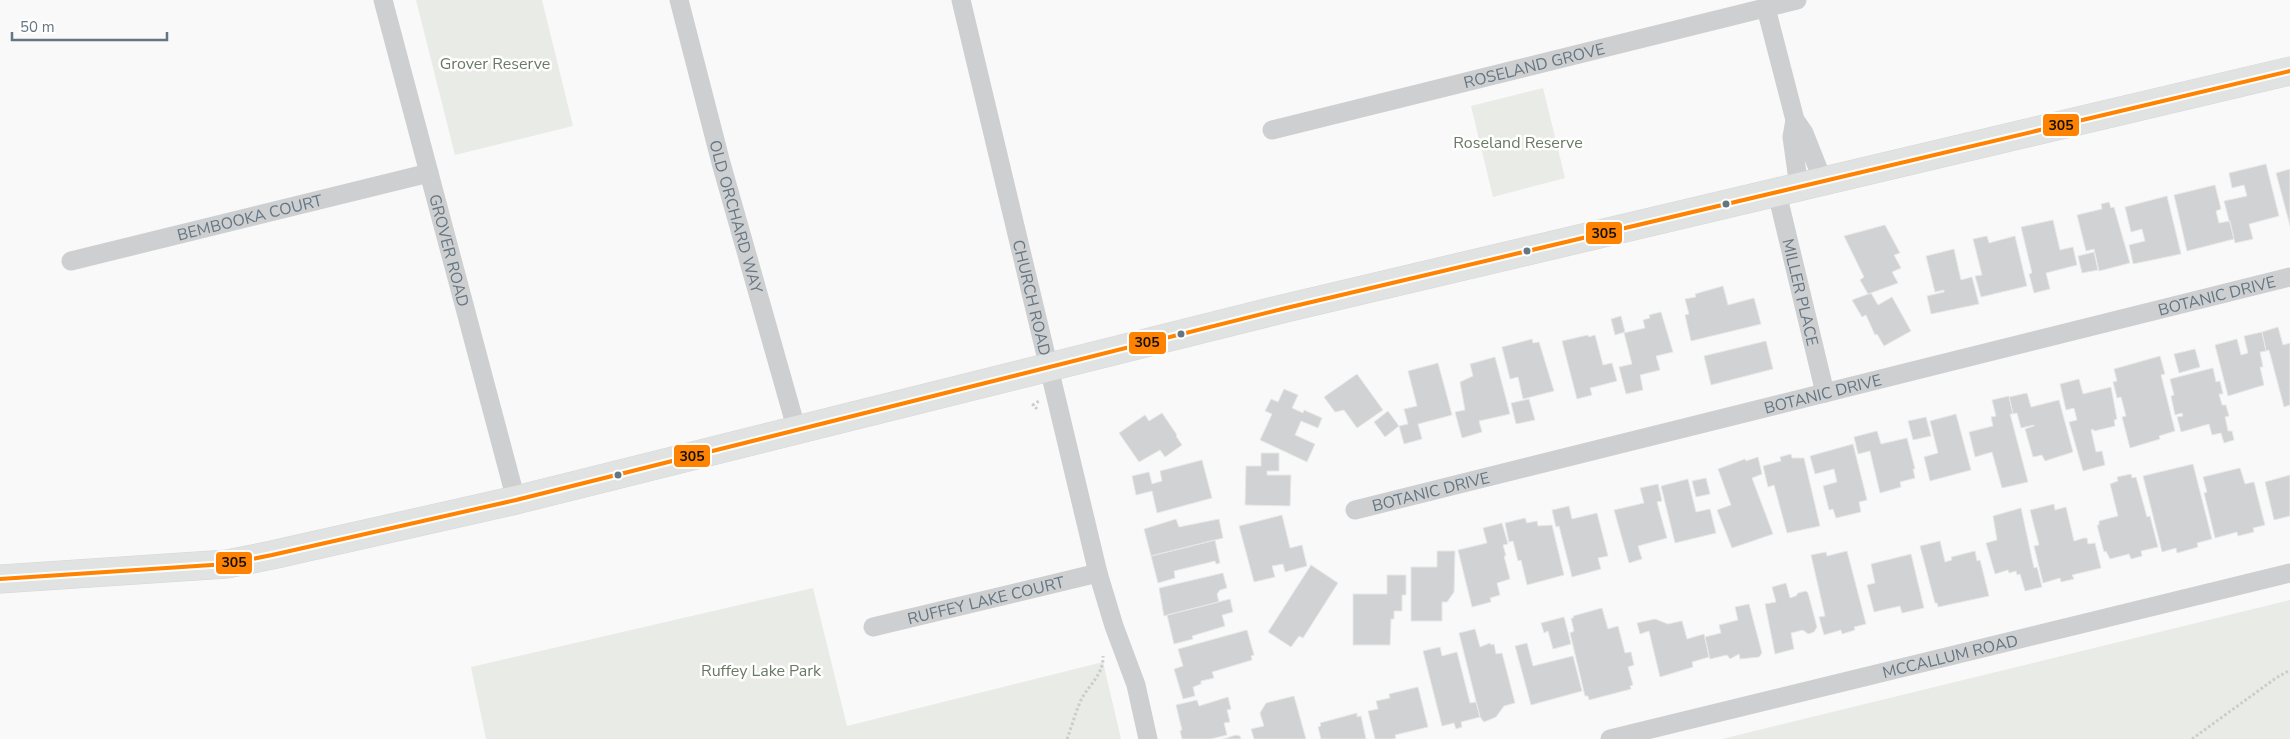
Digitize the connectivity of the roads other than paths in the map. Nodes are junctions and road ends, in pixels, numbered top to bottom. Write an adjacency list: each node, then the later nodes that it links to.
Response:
1 (383, 0): 8 (street, GROVER ROAD)
2 (679, 0): 14 (street, OLD ORCHARD WAY)
3 (961, 0): 12 (street, CHURCH ROAD)
4 (1797, 0): 5 (street, ROSELAND GROVE)
5 (1766, 8): 7 (street, ROSELAND GROVE); 9 (street, MILLER PLACE)
6 (2290, 71): 9 (main road)
7 (1272, 130)
8 (429, 173): 10 (street, BEMBOOKA COURT); 15 (street, GROVER ROAD)
9 (1800, 187): 12 (main road); 13 (street, MILLER PLACE)
10 (71, 260)
11 (2290, 277): 13 (street, BOTANIC DRIVE)
12 (1048, 368): 14 (main road); 17 (street, CHURCH ROAD)
13 (1825, 393): 16 (street, BOTANIC DRIVE)
14 (797, 431): 15 (main road)
15 (516, 500): 19 (main road)
16 (1355, 510)
17 (1098, 573): 20 (street, RUFFEY LAKE COURT); 21 (street, CHURCH ROAD)
18 (2290, 573): 22 (street, MCCALLUM ROAD)
19 (0, 579)
20 (873, 627)
21 (1148, 739)
22 (1610, 739)

